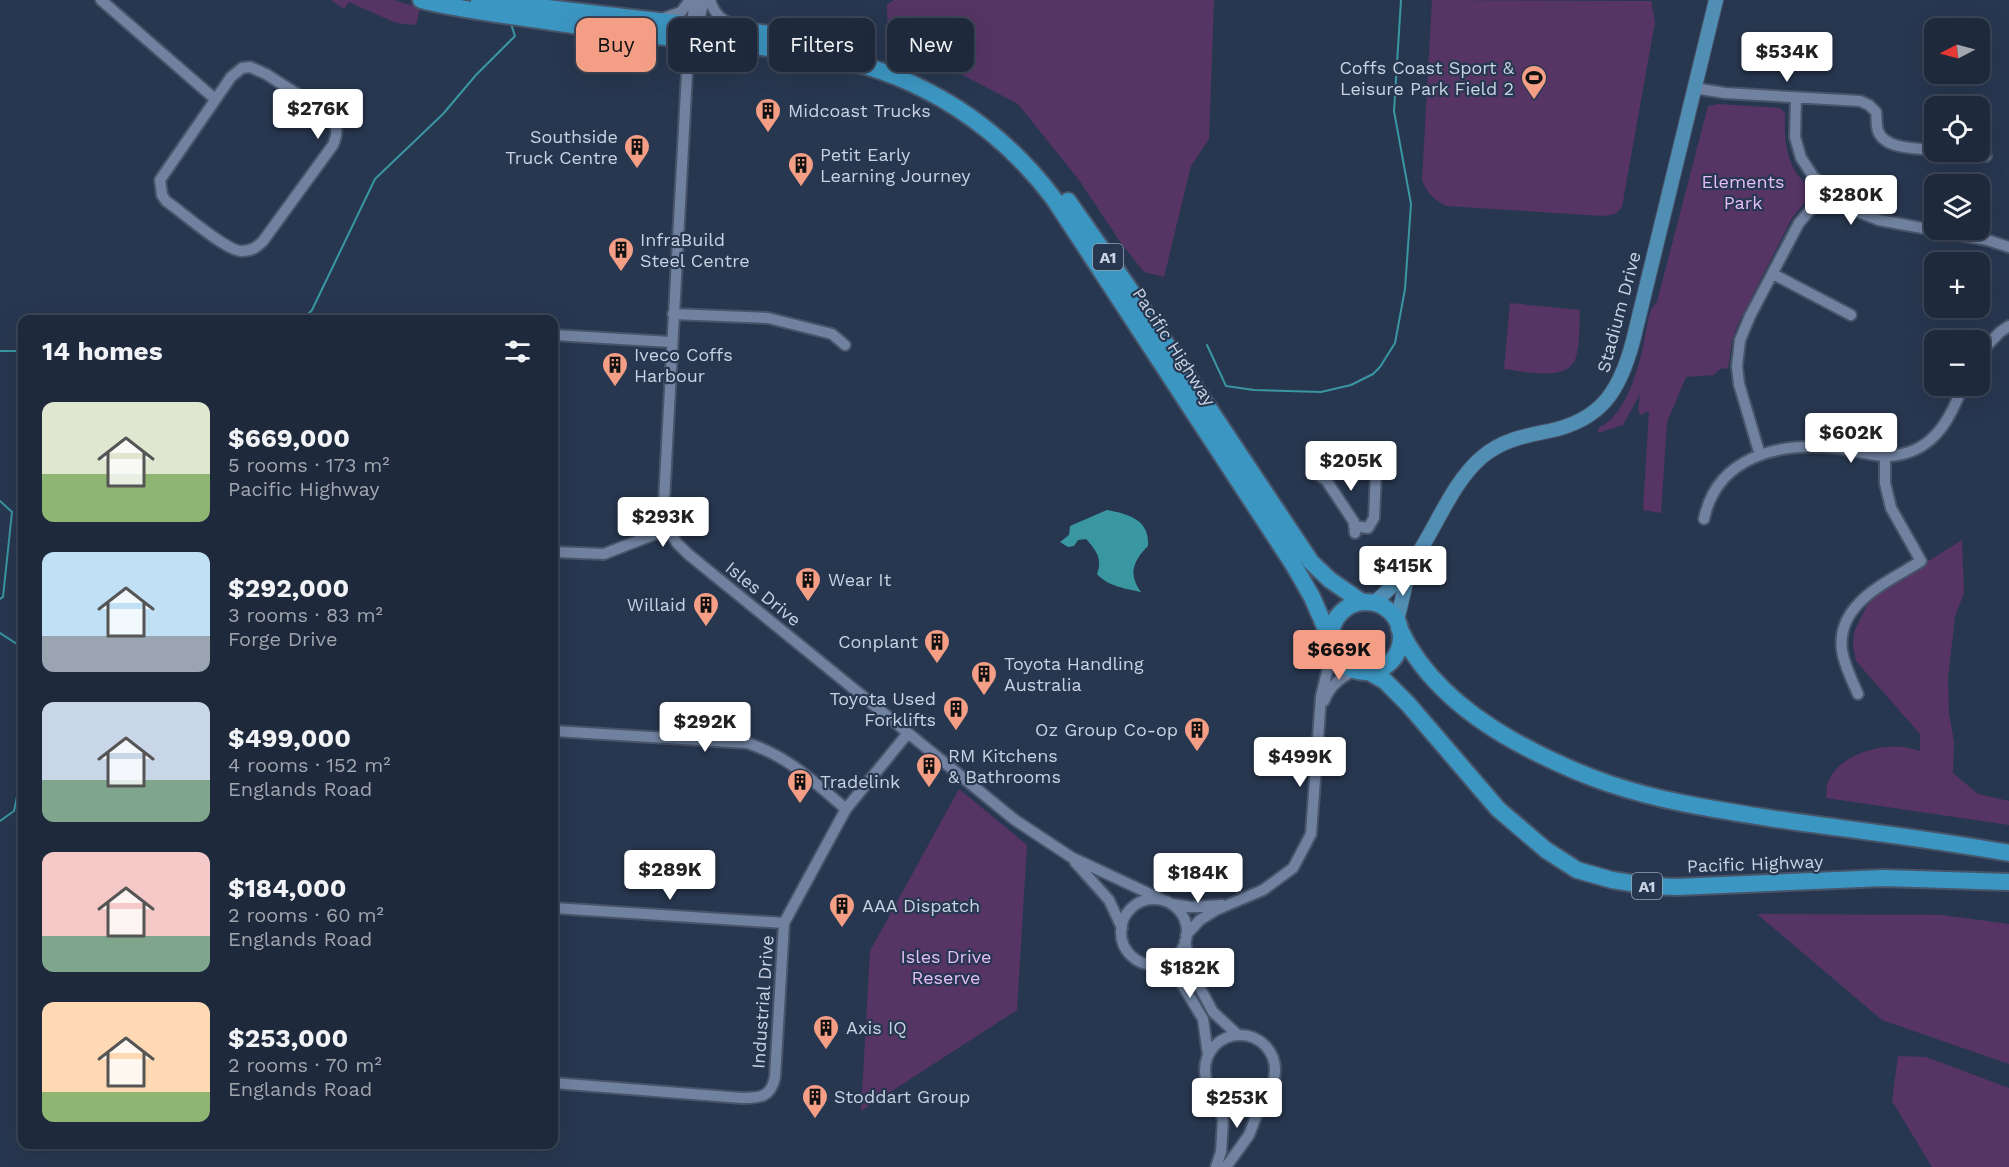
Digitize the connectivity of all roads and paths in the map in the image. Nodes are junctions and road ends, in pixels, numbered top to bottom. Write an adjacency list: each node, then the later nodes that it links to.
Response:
1 (101, 0): 21 (street)
2 (421, 0): 9 (highway, Pacific Highway / A1)
3 (479, 0): 9 (highway, Pacific Highway / A1)
4 (690, 0): 14 (street)
5 (695, 0): 12 (street)
6 (704, 0): 13 (street)
7 (710, 0): 16 (street)
8 (1716, 0): 19 (main road, Stadium Drive)
9 (497, 9): 10 (highway, Pacific Highway / A1)
10 (520, 11): 11 (highway, Pacific Highway / A1); 15 (highway, Pacific Highway / A1)
11 (614, 18)
12 (693, 18)
13 (699, 18)
14 (656, 21)
15 (668, 30)
16 (760, 33): 42 (highway, Pacific Highway / A1)
17 (757, 45): 44 (highway, Pacific Highway / A1)
18 (689, 72): 26 (street)
19 (1694, 88): 20 (street); 41 (main road, Stadium Drive)
20 (1796, 98): 22 (street); 23 (street)
21 (215, 99): 21 (street)
22 (1924, 148)
23 (1827, 191): 24 (street); 25 (street)
24 (2009, 247)
25 (1773, 273): 27 (street); 34 (street)
26 (673, 314): 30 (street); 32 (street)
27 (1851, 315)
28 (2009, 326): 31 (street)
29 (558, 335): 30 (street)
30 (671, 342): 39 (street)
31 (1990, 342)
32 (845, 345)
33 (1958, 396): 35 (street)
34 (1760, 455): 35 (street); 38 (street)
35 (1885, 457): 46 (street)
36 (1315, 473): 37 (street)
37 (1376, 474)
38 (1704, 519)
39 (668, 529): 40 (street); 49 (street, Isles Drive)
40 (558, 552)
41 (1409, 567): 42 (main road, Stadium Drive); 43 (main road, Stadium Drive)
42 (1368, 602): 43 (highway, A1); 44 (highway)
43 (1398, 625): 45 (highway); 51 (highway, Pacific Highway / A1)
44 (1332, 645): 45 (highway, A1); 47 (street)
45 (1362, 671): 47 (street); 53 (highway, Pacific Highway / A1)
46 (1858, 694)
47 (1320, 712): 55 (street)
48 (558, 731): 50 (street)
49 (908, 733): 50 (street, Industrial Drive); 52 (street, Isles Drive)
50 (846, 809): 57 (street, Industrial Drive)
51 (2009, 853)
52 (1071, 857): 54 (street); 58 (street)
53 (2009, 882)
54 (1168, 903): 55 (street); 58 (street); 59 (street)
55 (1232, 904): 59 (street)
56 (558, 908): 57 (street)
57 (784, 923): 63 (street, Industrial Drive)
58 (1122, 928): 60 (street)
59 (1186, 938): 60 (street); 61 (street)
60 (1152, 964): 62 (street)
61 (1238, 1035): 62 (street); 65 (street)
62 (1208, 1055): 64 (street)
63 (558, 1083)
64 (1213, 1092): 65 (street); 66 (street)
65 (1266, 1093): 67 (street)
66 (1216, 1167)
67 (1226, 1167)

